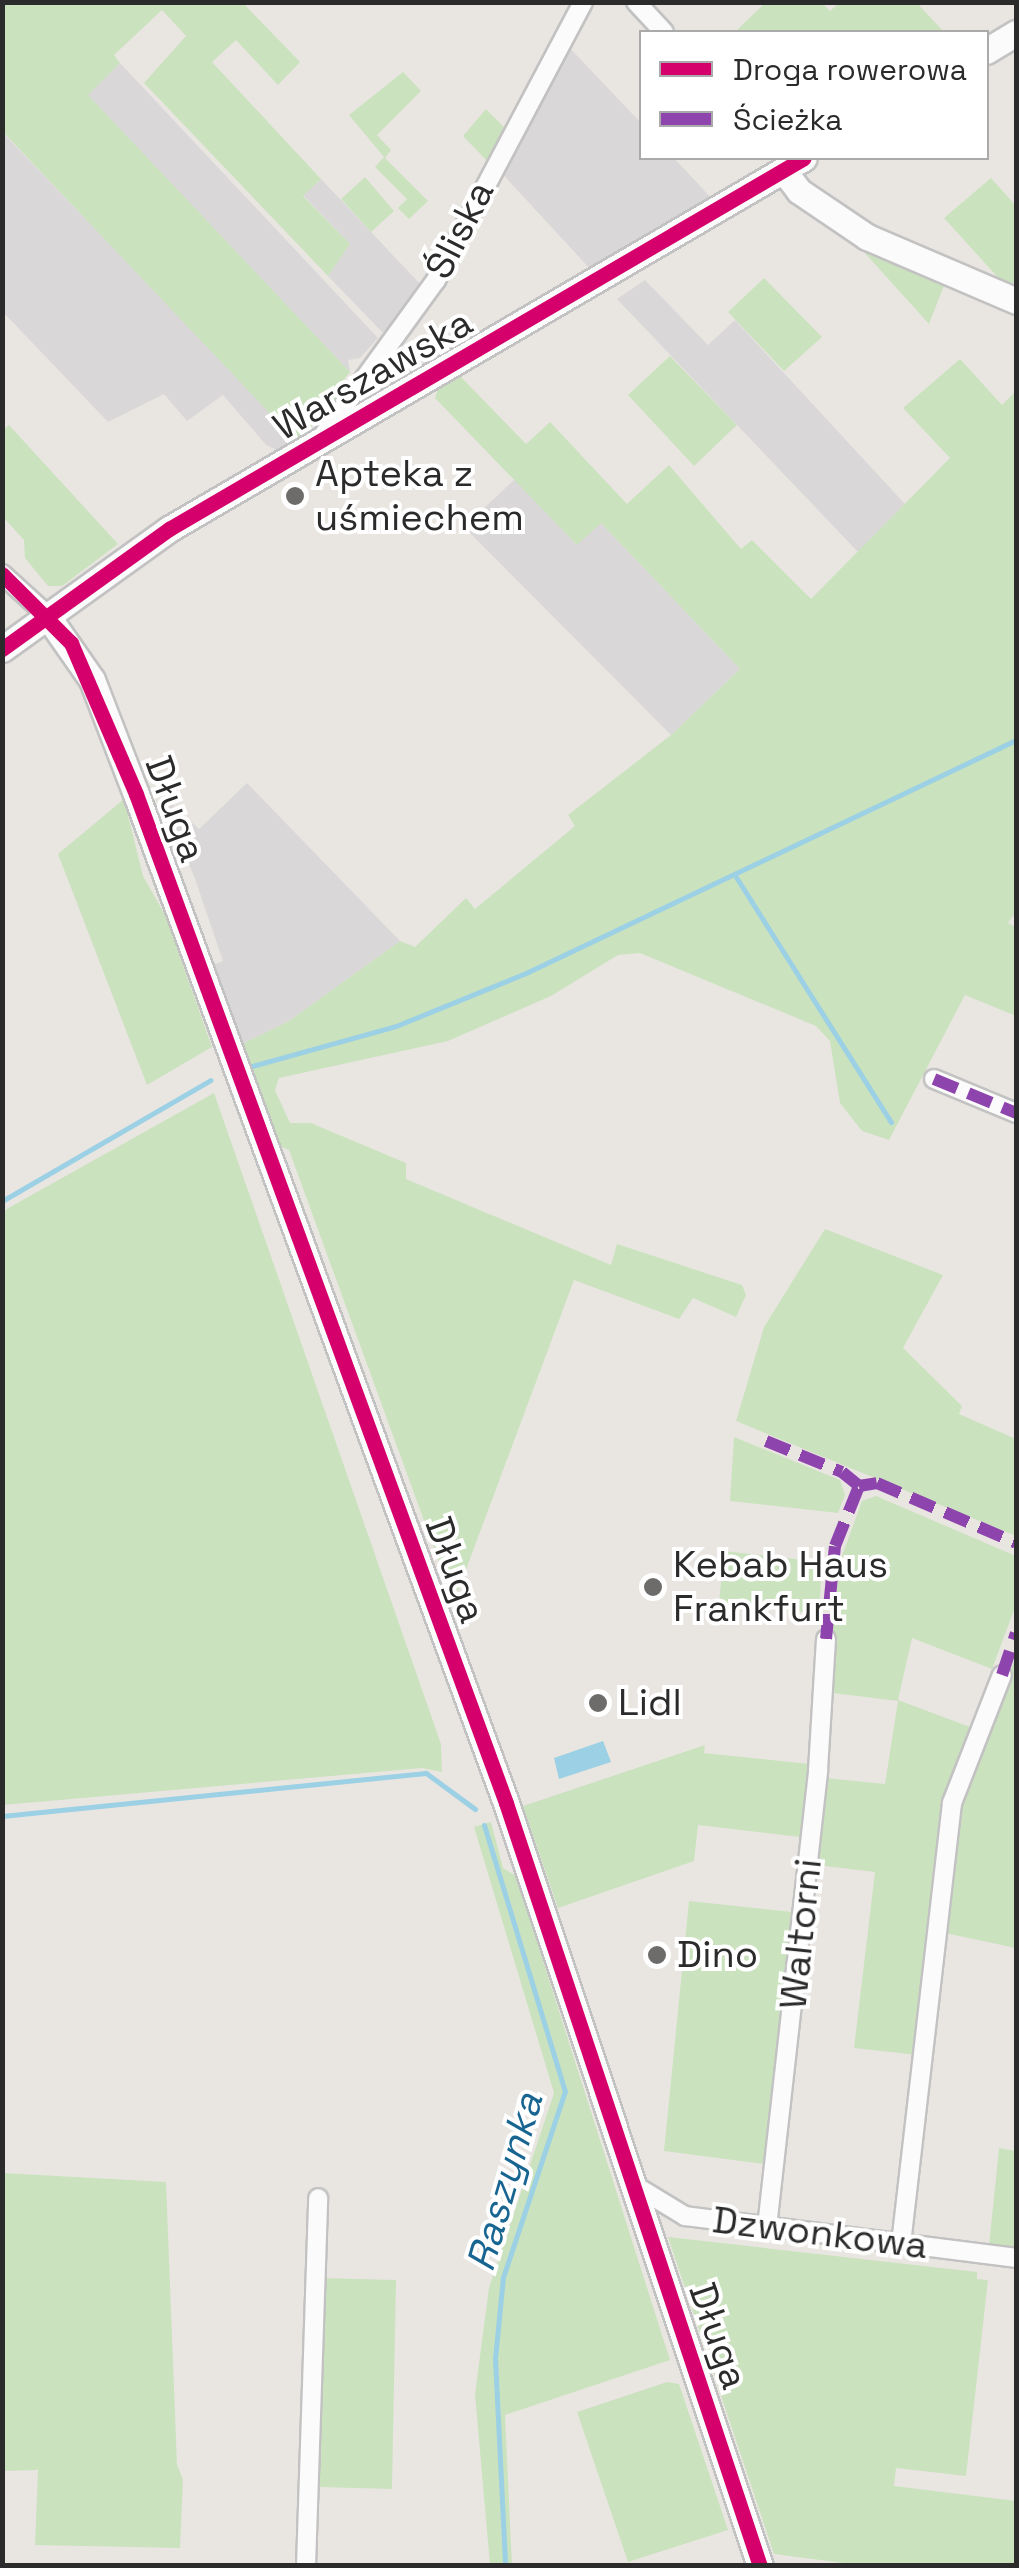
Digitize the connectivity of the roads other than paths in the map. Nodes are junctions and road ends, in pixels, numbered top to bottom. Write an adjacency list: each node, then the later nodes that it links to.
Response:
1 (583, 2): 8 (street, Śliska)
2 (636, 2): 3 (street)
3 (662, 30)
4 (1016, 33): 5 (street)
5 (989, 48)
6 (789, 162): 7 (street); 8 (street, Warszawska)
7 (1016, 301)
8 (318, 444): 10 (street, Warszawska)
9 (2, 574): 10 (street)
10 (46, 614): 11 (street, Warszawska); 16 (street, Długa)
11 (2, 649)
12 (934, 1079): 13 (street)
13 (1016, 1114)
14 (826, 1639): 18 (street, Waltorni)
15 (1002, 1674): 19 (street)
16 (632, 2184): 18 (street, Dzwonkowa); 22 (street, Długa)
17 (318, 2198): 21 (street)
18 (767, 2228): 19 (street, Dzwonkowa)
19 (901, 2244): 20 (street, Dzwonkowa)
20 (1016, 2258)
21 (306, 2566)
22 (760, 2566)

